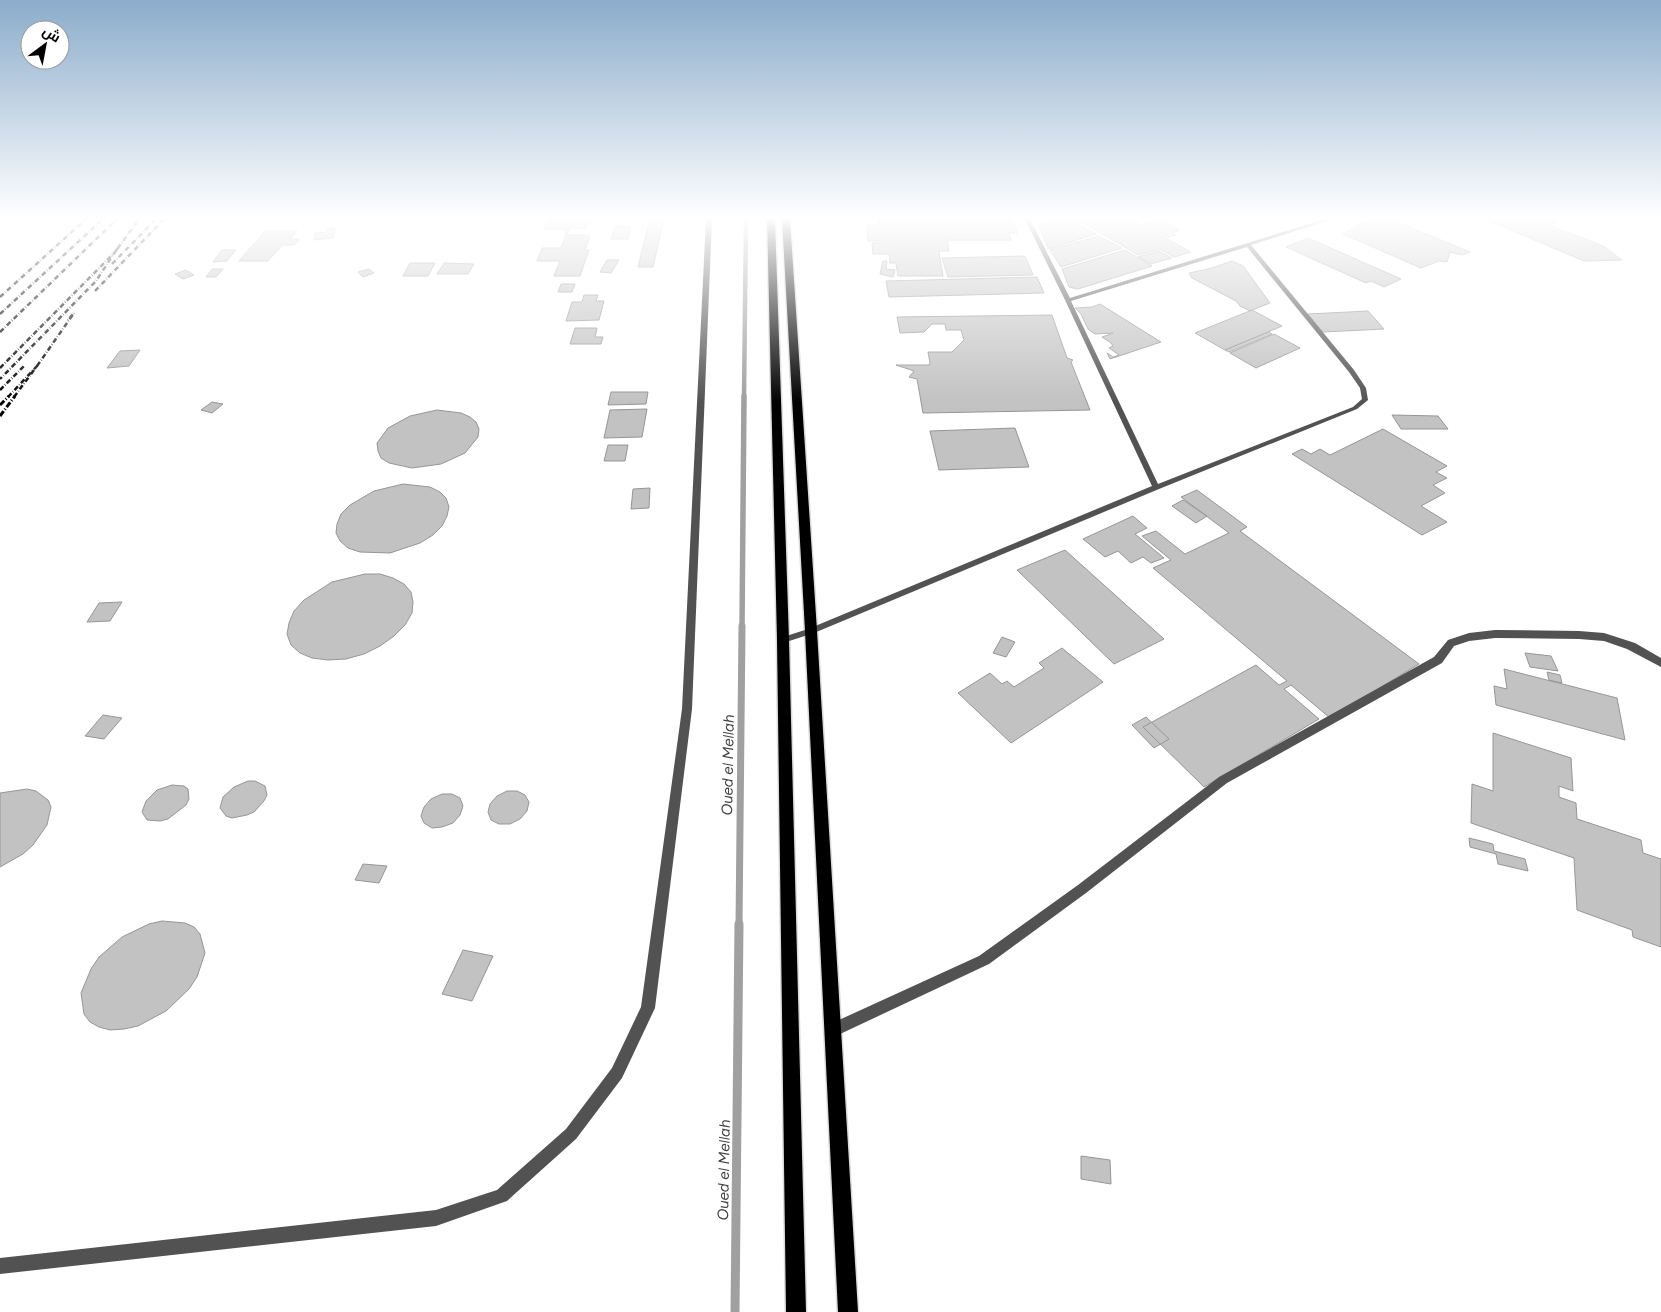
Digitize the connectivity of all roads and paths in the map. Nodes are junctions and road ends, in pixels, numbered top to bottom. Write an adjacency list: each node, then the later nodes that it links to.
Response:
1 (706, 280): 13 (street)
2 (773, 280): 10 (main road)
3 (790, 280): 9 (main road)
4 (1058, 280): 7 (lane)
5 (1133, 280): 7 (lane)
6 (1277, 280): 8 (lane)
7 (1068, 300): 8 (lane)
8 (1156, 487): 9 (lane)
9 (811, 631): 10 (lane); 12 (main road)
10 (783, 640): 14 (main road)
11 (1661, 663): 12 (street)
12 (833, 1030): 15 (main road)
13 (0, 1266)
14 (796, 1312)
15 (848, 1312)

